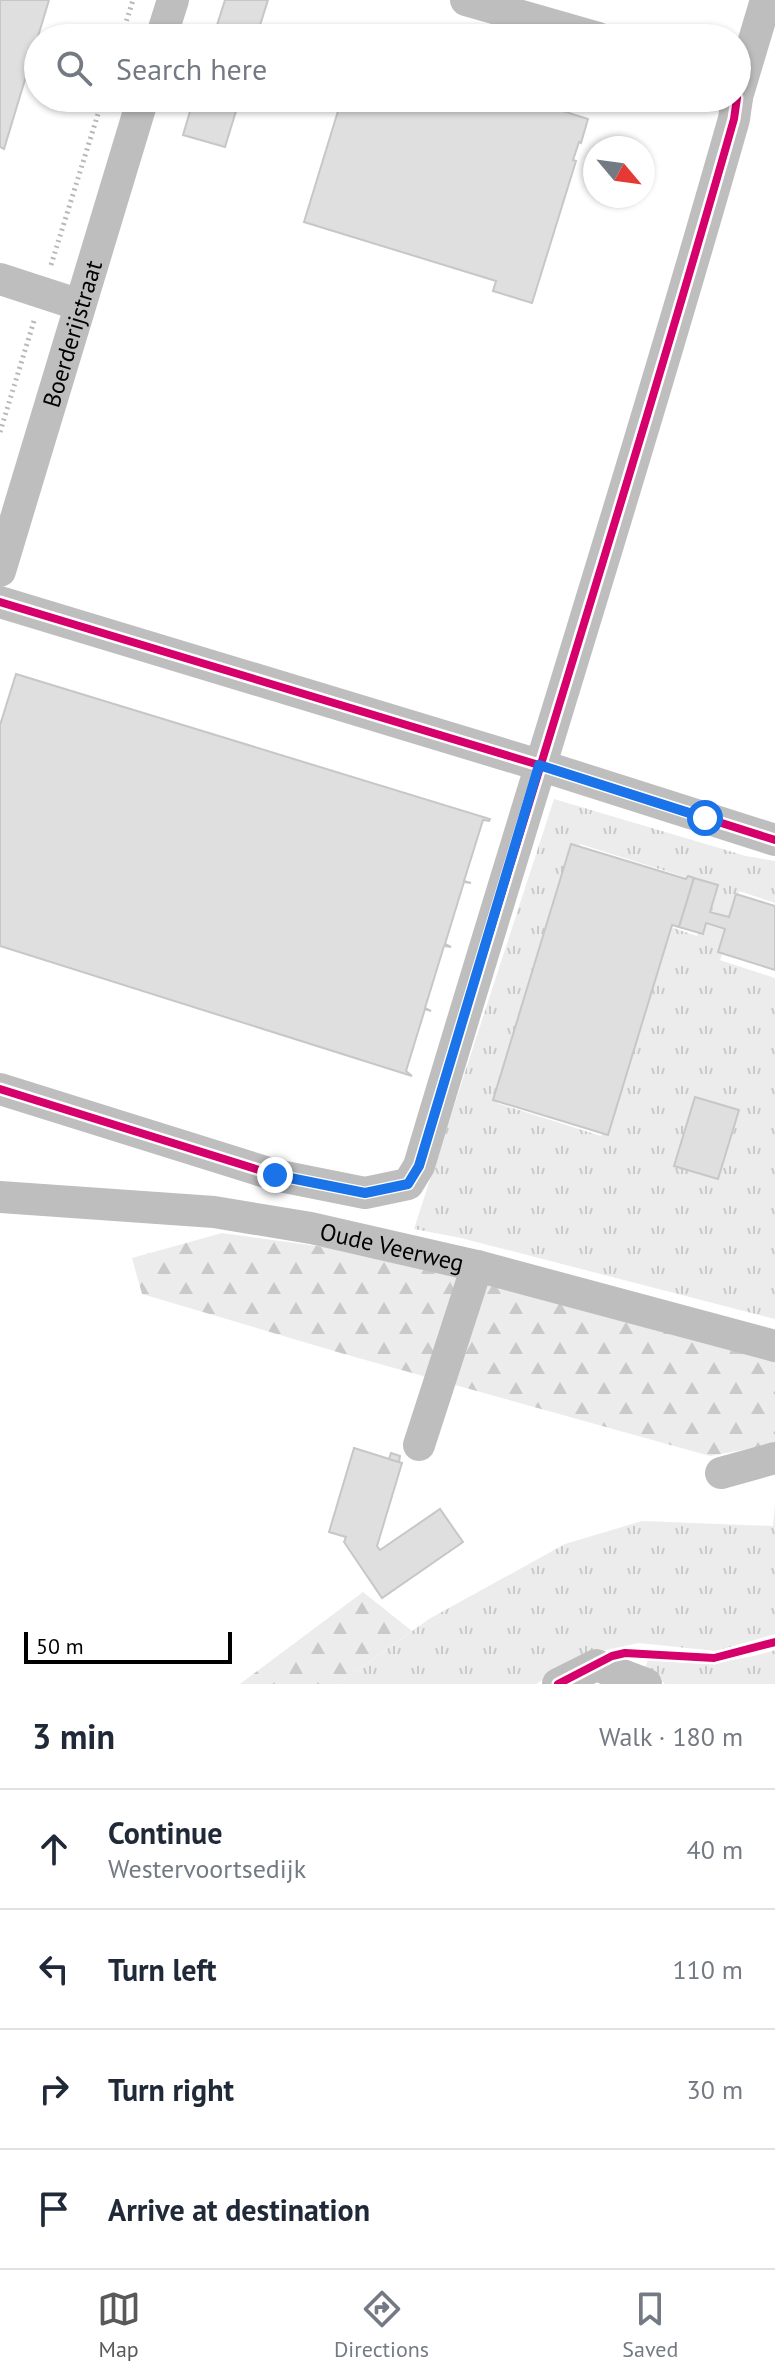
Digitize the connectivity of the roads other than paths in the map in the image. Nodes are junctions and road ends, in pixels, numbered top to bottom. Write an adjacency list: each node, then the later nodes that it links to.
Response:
1 (173, 0): 4 (street)
2 (466, 0): 5 (street)
3 (766, 0): 6 (street)
4 (165, 24)
5 (549, 24)
6 (751, 47)
7 (139, 112): 10 (street, Boerderijstraat)
8 (735, 112): 13 (street)
9 (0, 279): 10 (street)
10 (80, 305): 11 (street, Boerderijstraat)
11 (0, 571)
12 (0, 602): 13 (street)
13 (539, 765): 14 (street); 15 (street)
14 (775, 840)
15 (0, 1089)
16 (0, 1197): 17 (street, Oude Veerweg)
17 (477, 1266): 18 (street, Oude Veerweg); 19 (street)
18 (775, 1346)
19 (419, 1445)
20 (775, 1458): 21 (street)
21 (721, 1473)
22 (596, 1665): 23 (street); 24 (street); 25 (street)
23 (558, 1684)
24 (623, 1684)
25 (646, 1684)

